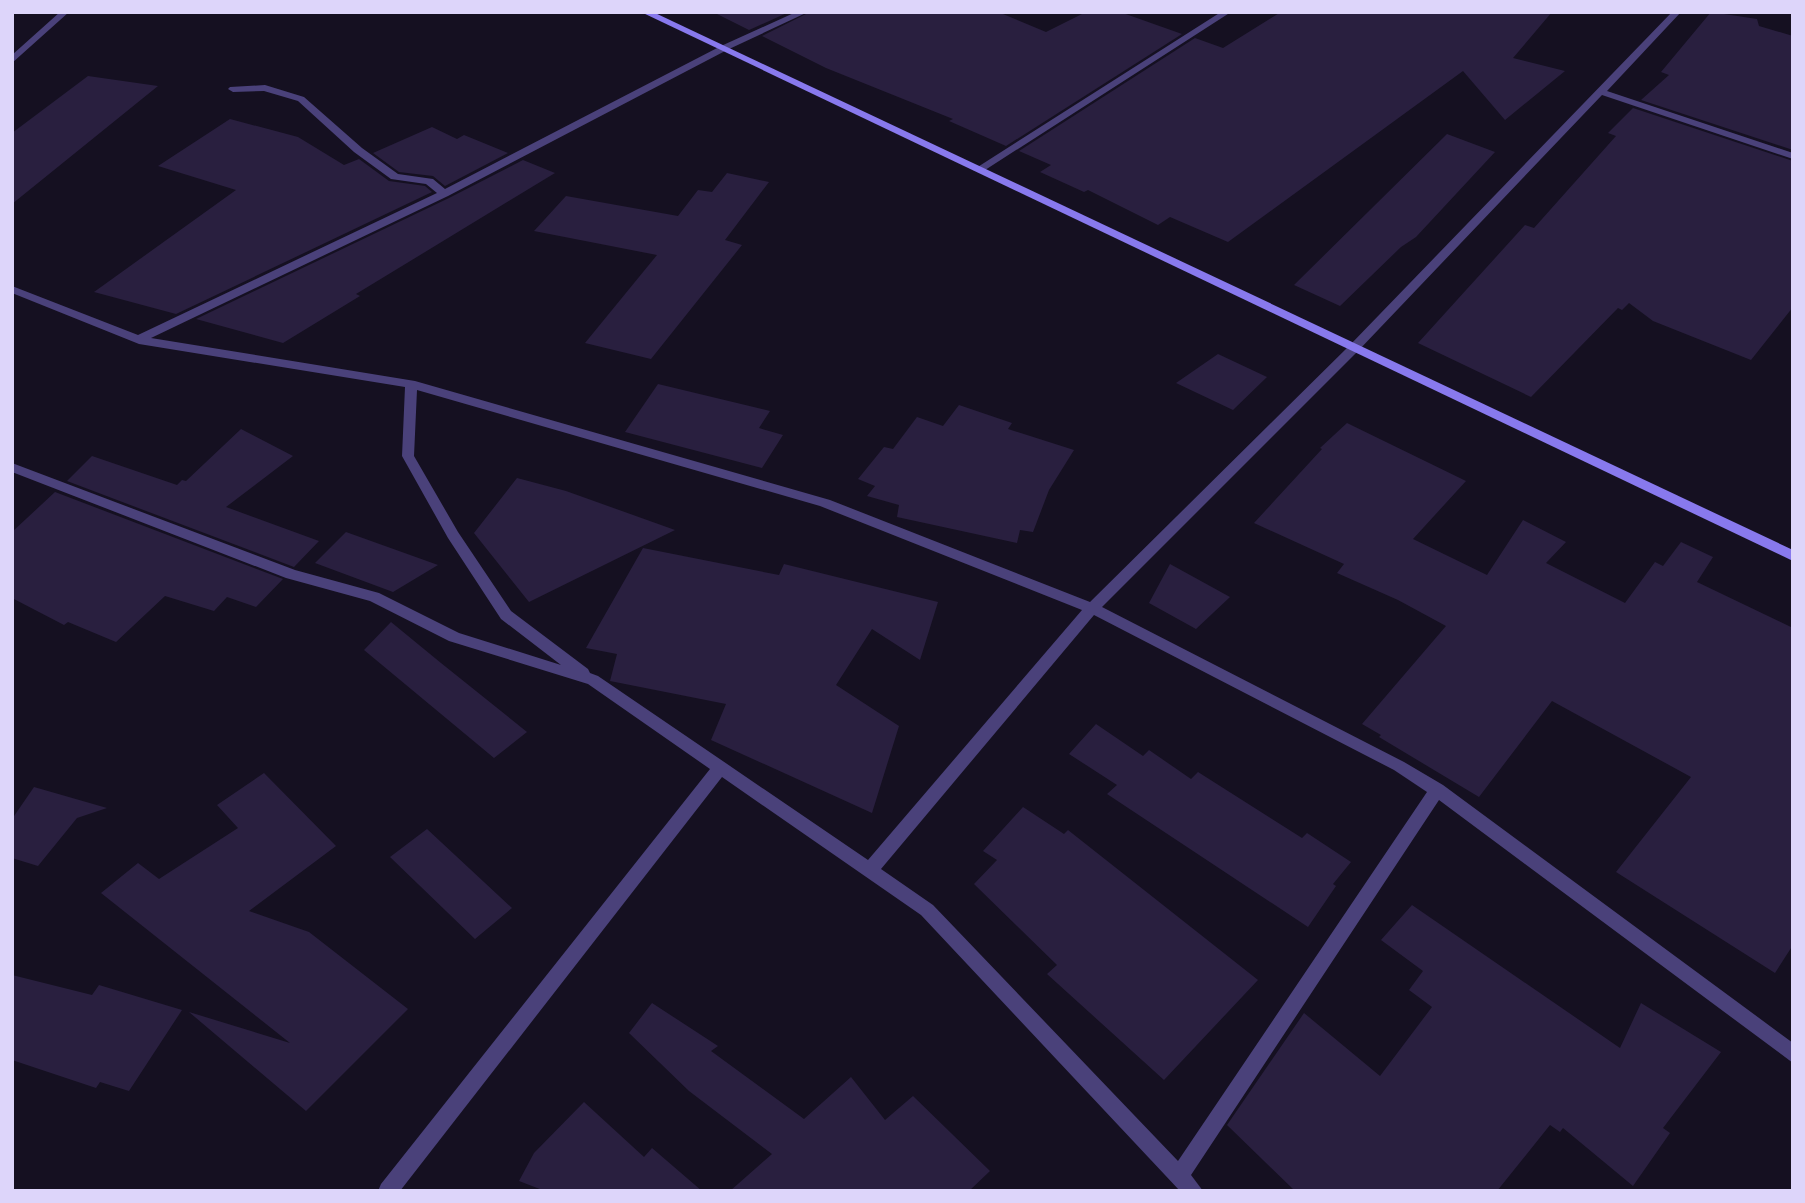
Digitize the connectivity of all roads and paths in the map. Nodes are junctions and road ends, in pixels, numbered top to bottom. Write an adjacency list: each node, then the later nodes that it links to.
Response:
1 (65, 12): 7 (street)
2 (645, 12): 6 (main road)
3 (804, 12): 6 (street)
4 (1227, 12): 11 (street)
5 (1677, 12): 9 (street)
6 (724, 48): 11 (main road); 12 (street)
7 (12, 60)
8 (233, 89): 12 (street)
9 (1601, 92): 10 (street); 15 (street)
10 (1793, 156)
11 (978, 170): 15 (main road)
12 (444, 194): 14 (street)
13 (12, 289): 14 (street)
14 (139, 340): 16 (street)
15 (1354, 348): 18 (main road); 19 (street)
16 (411, 384): 19 (street); 20 (street)
17 (12, 467): 20 (street)
18 (1793, 556)
19 (1091, 608): 22 (street); 23 (street)
20 (593, 680): 21 (street)
21 (721, 767): 23 (street); 26 (street)
22 (1437, 790): 24 (street); 25 (street)
23 (870, 870): 25 (street)
24 (1793, 1054)
25 (1179, 1176): 27 (street)
26 (388, 1191)
27 (1193, 1191)

